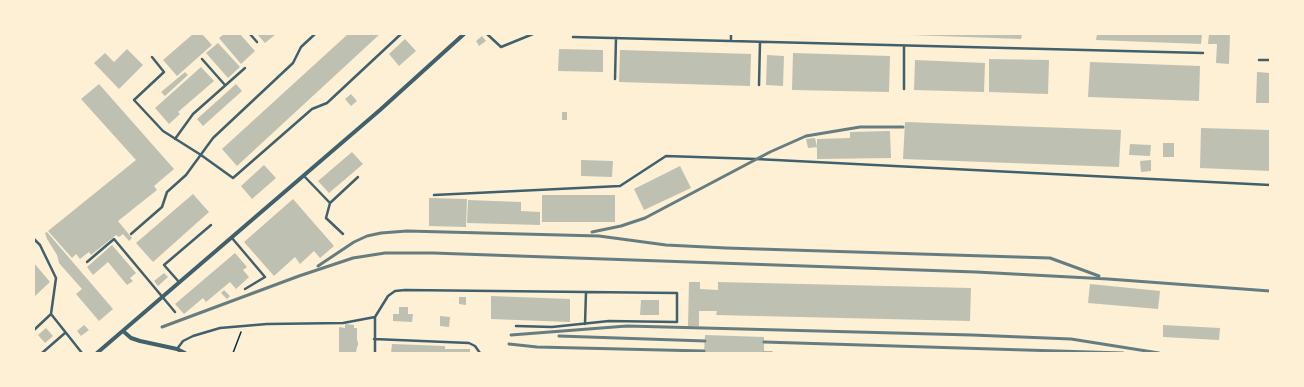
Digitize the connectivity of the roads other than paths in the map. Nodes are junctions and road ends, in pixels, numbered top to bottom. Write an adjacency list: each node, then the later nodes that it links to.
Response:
1 (250, 34): 10 (lane)
2 (315, 34): 25 (lane)
3 (401, 34): 25 (lane)
4 (464, 34): 26 (street)
5 (487, 34): 6 (lane)
6 (533, 34)
7 (731, 34): 11 (lane)
8 (573, 37): 9 (lane)
9 (616, 38): 11 (lane); 20 (lane)
10 (257, 42)
11 (731, 42): 12 (lane)
12 (760, 42): 13 (lane); 22 (lane)
13 (904, 46): 14 (lane); 23 (lane)
14 (1203, 53)
15 (152, 57): 24 (lane)
16 (202, 59): 21 (lane)
17 (1258, 60): 18 (lane)
18 (1270, 60)
19 (245, 68): 21 (lane)
20 (615, 79)
21 (225, 85): 24 (lane)
22 (759, 85)
23 (904, 89)
24 (175, 139): 25 (lane)
25 (201, 155): 32 (lane)
26 (303, 176): 30 (lane); 34 (street)
27 (358, 178): 30 (lane)
28 (1270, 185): 29 (lane)
29 (434, 195)
30 (330, 203): 33 (lane)
31 (211, 225): 37 (lane)
32 (131, 234)
33 (343, 234)
34 (232, 237): 37 (street); 38 (lane)
35 (34, 239): 42 (lane)
36 (87, 262): 40 (lane)
37 (180, 282): 40 (street)
38 (245, 289)
39 (586, 292): 43 (lane); 44 (lane); 44 (lane)
40 (162, 297): 41 (lane); 47 (street)
41 (174, 312)
42 (51, 314): 46 (lane); 48 (lane)
43 (375, 316): 49 (lane); 50 (lane)
44 (586, 324): 45 (lane)
45 (516, 326)
46 (34, 330)
47 (123, 331): 50 (street); 53 (street)
48 (65, 333): 51 (lane); 52 (lane)
49 (374, 339): 55 (lane); 56 (lane)
50 (178, 349): 54 (street)
51 (42, 353)
52 (82, 353)
53 (97, 353)
54 (184, 353)
55 (375, 353)
56 (480, 353)

